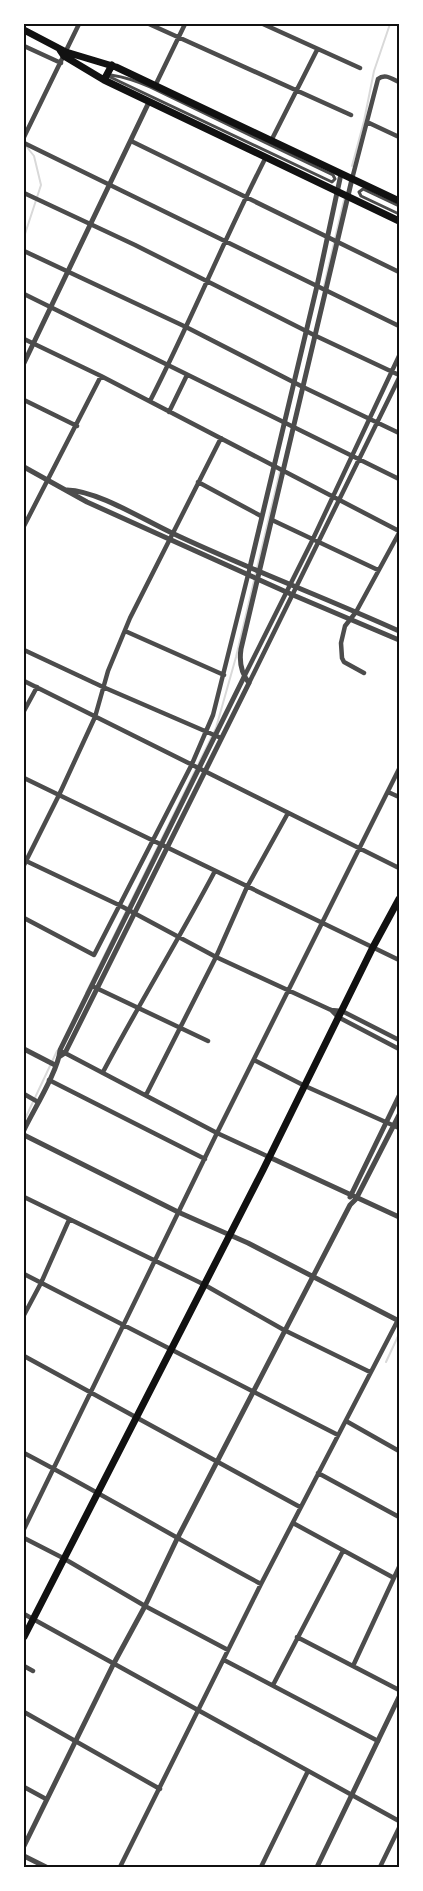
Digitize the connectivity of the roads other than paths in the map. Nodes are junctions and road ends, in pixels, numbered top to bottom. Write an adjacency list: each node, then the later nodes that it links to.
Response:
1 (79, 24): 9 (street)
2 (149, 24): 6 (street)
3 (185, 24): 6 (street)
4 (264, 24): 8 (street)
5 (24, 30): 9 (main road)
6 (179, 37): 14 (street); 15 (street)
7 (24, 46): 9 (street)
8 (317, 50): 11 (street); 15 (street)
9 (64, 57): 10 (main road); 12 (main road); 19 (street)
10 (112, 66): 12 (main road); 14 (main road)
11 (360, 68)
12 (104, 80): 16 (main road)
13 (399, 82): 18 (street)
14 (154, 86): 22 (main road)
15 (296, 90): 17 (street); 22 (street)
16 (149, 102): 21 (street); 24 (main road)
17 (350, 115)
18 (367, 122): 20 (street); 26 (street)
19 (24, 137)
20 (399, 137)
21 (131, 141): 28 (street); 31 (street)
22 (271, 141): 25 (main road)
23 (24, 143): 28 (street)
24 (266, 157): 29 (main road); 31 (street)
25 (342, 174): 26 (main road); 29 (street)
26 (352, 179): 32 (street); 33 (main road)
27 (332, 182): 27 (street)
28 (110, 186): 37 (street); 39 (street)
29 (339, 192): 32 (main road); 38 (street)
30 (24, 193): 37 (street)
31 (246, 197): 38 (street); 39 (street)
32 (349, 197): 36 (main road); 40 (street)
33 (399, 201)
34 (399, 206): 35 (street)
35 (399, 214)
36 (399, 222)
37 (91, 224): 42 (street); 44 (street)
38 (327, 236): 40 (street); 45 (street)
39 (225, 240): 44 (street); 45 (street)
40 (338, 242): 43 (street); 46 (street)
41 (24, 251): 42 (street)
42 (67, 272): 48 (street); 50 (street)
43 (399, 272)
44 (206, 280): 50 (street); 51 (street)
45 (317, 286): 46 (street); 51 (street)
46 (326, 291): 49 (street); 52 (street)
47 (24, 294): 48 (street)
48 (50, 307): 54 (street); 57 (street)
49 (399, 326)
50 (186, 327): 57 (street); 62 (street)
51 (305, 330): 52 (street); 62 (street)
52 (316, 336): 58 (street); 63 (street)
53 (24, 338): 54 (street)
54 (33, 343): 56 (street); 59 (street)
55 (399, 356): 58 (street)
56 (24, 363)
57 (168, 365): 60 (street); 65 (street)
58 (392, 371): 61 (street); 67 (street)
59 (101, 376): 65 (street); 70 (street)
60 (187, 376): 66 (street); 69 (street)
61 (399, 376): 68 (street)
62 (293, 382): 63 (street); 69 (street)
63 (303, 387): 67 (street); 71 (street)
64 (24, 400): 70 (street)
65 (150, 401): 66 (street)
66 (169, 412): 73 (street)
67 (370, 418): 68 (street); 74 (street)
68 (377, 422): 72 (street); 75 (street)
69 (284, 423): 71 (street); 76 (street)
70 (77, 426): 80 (street)
71 (293, 428): 74 (street); 78 (street)
72 (399, 433)
73 (221, 438): 76 (street); 81 (street)
74 (351, 456): 75 (street); 83 (street)
75 (358, 459): 79 (street); 84 (street)
76 (274, 465): 78 (street); 85 (street)
77 (24, 467): 80 (street)
78 (284, 470): 83 (street); 86 (street)
79 (399, 479)
80 (48, 480): 82 (street); 87 (street)
81 (198, 482): 85 (street); 89 (street)
82 (66, 490): 89 (street); 91 (street)
83 (332, 495): 84 (street); 90 (street)
84 (340, 499): 88 (street); 92 (street)
85 (260, 516): 93 (street)
86 (272, 520): 90 (street); 95 (street)
87 (24, 526)
88 (399, 532): 94 (street)
89 (172, 533): 91 (street); 93 (street)
90 (312, 539): 92 (street); 98 (street)
91 (169, 540): 96 (street); 104 (street)
92 (318, 541): 94 (street); 99 (street)
93 (250, 567): 95 (street); 96 (street)
94 (378, 570): 102 (street)
95 (260, 571): 97 (street); 98 (street)
96 (248, 574): 97 (street); 109 (street)
97 (258, 579): 100 (street); 110 (street)
98 (290, 584): 99 (street); 100 (street)
99 (296, 587): 101 (street); 102 (street)
100 (286, 592): 101 (street); 110 (street)
101 (293, 595): 103 (street); 112 (street)
102 (356, 612): 103 (street); 105 (street)
103 (350, 619): 106 (street); 108 (street)
104 (124, 631): 109 (street); 114 (street)
105 (399, 631)
106 (399, 640)
107 (24, 650): 114 (street)
108 (364, 673)
109 (224, 675): 117 (street)
110 (244, 677): 112 (street); 118 (street)
111 (24, 681): 113 (street)
112 (249, 683): 119 (street)
113 (36, 687): 115 (street); 116 (street)
114 (103, 687): 116 (street); 117 (street)
115 (24, 711)
116 (95, 716): 120 (street); 126 (street)
117 (206, 732): 118 (street); 120 (street)
118 (215, 735): 119 (street); 121 (street)
119 (221, 738): 123 (street)
120 (192, 764): 121 (street); 129 (street)
121 (198, 768): 123 (street); 130 (street)
122 (399, 769): 125 (street)
123 (204, 771): 128 (street); 131 (street)
124 (24, 778): 126 (street)
125 (388, 792): 127 (street); 132 (street)
126 (59, 795): 129 (street); 133 (street)
127 (399, 797)
128 (288, 813): 132 (street); 136 (street)
129 (153, 840): 130 (street); 138 (street)
130 (161, 844): 131 (street); 139 (street)
131 (168, 847): 135 (street); 139 (street)
132 (360, 849): 134 (street); 141 (street)
133 (24, 862): 138 (street)
134 (399, 868)
135 (215, 871): 136 (street); 142 (street)
136 (247, 886): 141 (street); 144 (street)
137 (399, 899): 143 (main road)
138 (121, 906): 139 (street); 140 (street)
139 (132, 912): 142 (street); 146 (street)
140 (24, 918)
141 (322, 922): 143 (street); 147 (street)
142 (180, 937): 144 (street); 148 (street)
143 (373, 947): 145 (street); 149 (main road)
144 (216, 957): 147 (street); 150 (street)
145 (399, 960)
146 (94, 987): 148 (street); 155 (street)
147 (289, 990): 149 (street); 156 (street)
148 (137, 1007): 150 (street); 158 (street)
149 (340, 1014): 151 (street); 154 (street); 160 (main road)
150 (180, 1027): 152 (street); 162 (street)
151 (399, 1040)
152 (208, 1041)
153 (24, 1049): 157 (street)
154 (399, 1050)
155 (62, 1051): 157 (street); 158 (street)
156 (254, 1060): 160 (street); 169 (street)
157 (55, 1065): 159 (street)
158 (103, 1072): 162 (street)
159 (49, 1080): 164 (street); 172 (street)
160 (305, 1086): 166 (street); 171 (main road)
161 (24, 1094): 164 (street)
162 (146, 1095): 169 (street)
163 (399, 1096): 166 (street)
164 (38, 1102): 168 (street)
165 (399, 1115): 167 (street)
166 (386, 1122): 167 (street); 173 (street)
167 (397, 1127): 175 (street)
168 (24, 1130)
169 (218, 1133): 171 (street); 172 (street)
170 (24, 1135): 177 (street)
171 (269, 1157): 173 (street); 180 (main road)
172 (205, 1159): 177 (street)
173 (350, 1196): 175 (street); 176 (street)
174 (24, 1197): 179 (street)
175 (356, 1199): 176 (street); 178 (street)
176 (350, 1205): 183 (street)
177 (178, 1212): 180 (street); 181 (street)
178 (399, 1217)
179 (69, 1220): 181 (street); 184 (street)
180 (230, 1235): 183 (street); 185 (main road)
181 (154, 1262): 185 (street); 188 (street)
182 (24, 1274): 184 (street)
183 (312, 1277): 187 (street); 189 (street)
184 (41, 1283): 186 (street); 188 (street)
185 (203, 1284): 189 (street); 190 (main road)
186 (24, 1315)
187 (399, 1320): 192 (street)
188 (123, 1326): 190 (street); 194 (street)
189 (284, 1330): 192 (street); 193 (street)
190 (171, 1349): 193 (street); 195 (main road)
191 (24, 1356): 194 (street)
192 (370, 1372): 196 (street)
193 (253, 1391): 197 (street); 200 (street)
194 (90, 1392): 195 (street); 201 (street)
195 (136, 1416): 200 (street); 203 (main road)
196 (346, 1421): 197 (street); 198 (street)
197 (338, 1435): 202 (street)
198 (399, 1451)
199 (24, 1453): 201 (street)
200 (217, 1463): 204 (street); 209 (street)
201 (54, 1469): 203 (street); 207 (street)
202 (318, 1474): 204 (street); 205 (street)
203 (97, 1492): 209 (street); 211 (main road)
204 (300, 1507): 206 (street)
205 (399, 1517)
206 (293, 1523): 210 (street); 214 (street)
207 (24, 1529)
208 (24, 1538): 211 (street)
209 (177, 1539): 214 (street); 215 (street)
210 (343, 1551): 213 (street); 219 (street)
211 (64, 1558): 215 (street); 217 (main road)
212 (399, 1567): 213 (street)
213 (394, 1578): 224 (street)
214 (261, 1584): 220 (street)
215 (145, 1606): 220 (street); 222 (street)
216 (24, 1614): 217 (street)
217 (32, 1619): 218 (main road); 222 (street)
218 (24, 1637)
219 (297, 1637): 224 (street); 226 (street)
220 (228, 1650): 221 (street)
221 (224, 1660): 226 (street); 229 (street)
222 (113, 1665): 229 (street); 232 (street)
223 (24, 1666): 225 (street)
224 (353, 1666): 227 (street)
225 (32, 1671)
226 (273, 1685): 231 (street)
227 (399, 1690)
228 (399, 1697): 231 (street)
229 (197, 1711): 233 (street); 235 (street)
230 (24, 1712): 232 (street)
231 (378, 1740): 236 (street)
232 (75, 1742): 235 (street); 237 (street)
233 (308, 1771): 236 (street); 244 (street)
234 (24, 1787): 237 (street)
235 (160, 1789): 243 (street)
236 (352, 1796): 238 (street); 245 (street)
237 (46, 1799): 240 (street)
238 (399, 1821)
239 (399, 1828): 246 (street)
240 (24, 1846)
241 (24, 1856): 242 (street)
242 (46, 1867)
243 (120, 1867)
244 (261, 1867)
245 (317, 1867)
246 (380, 1867)

